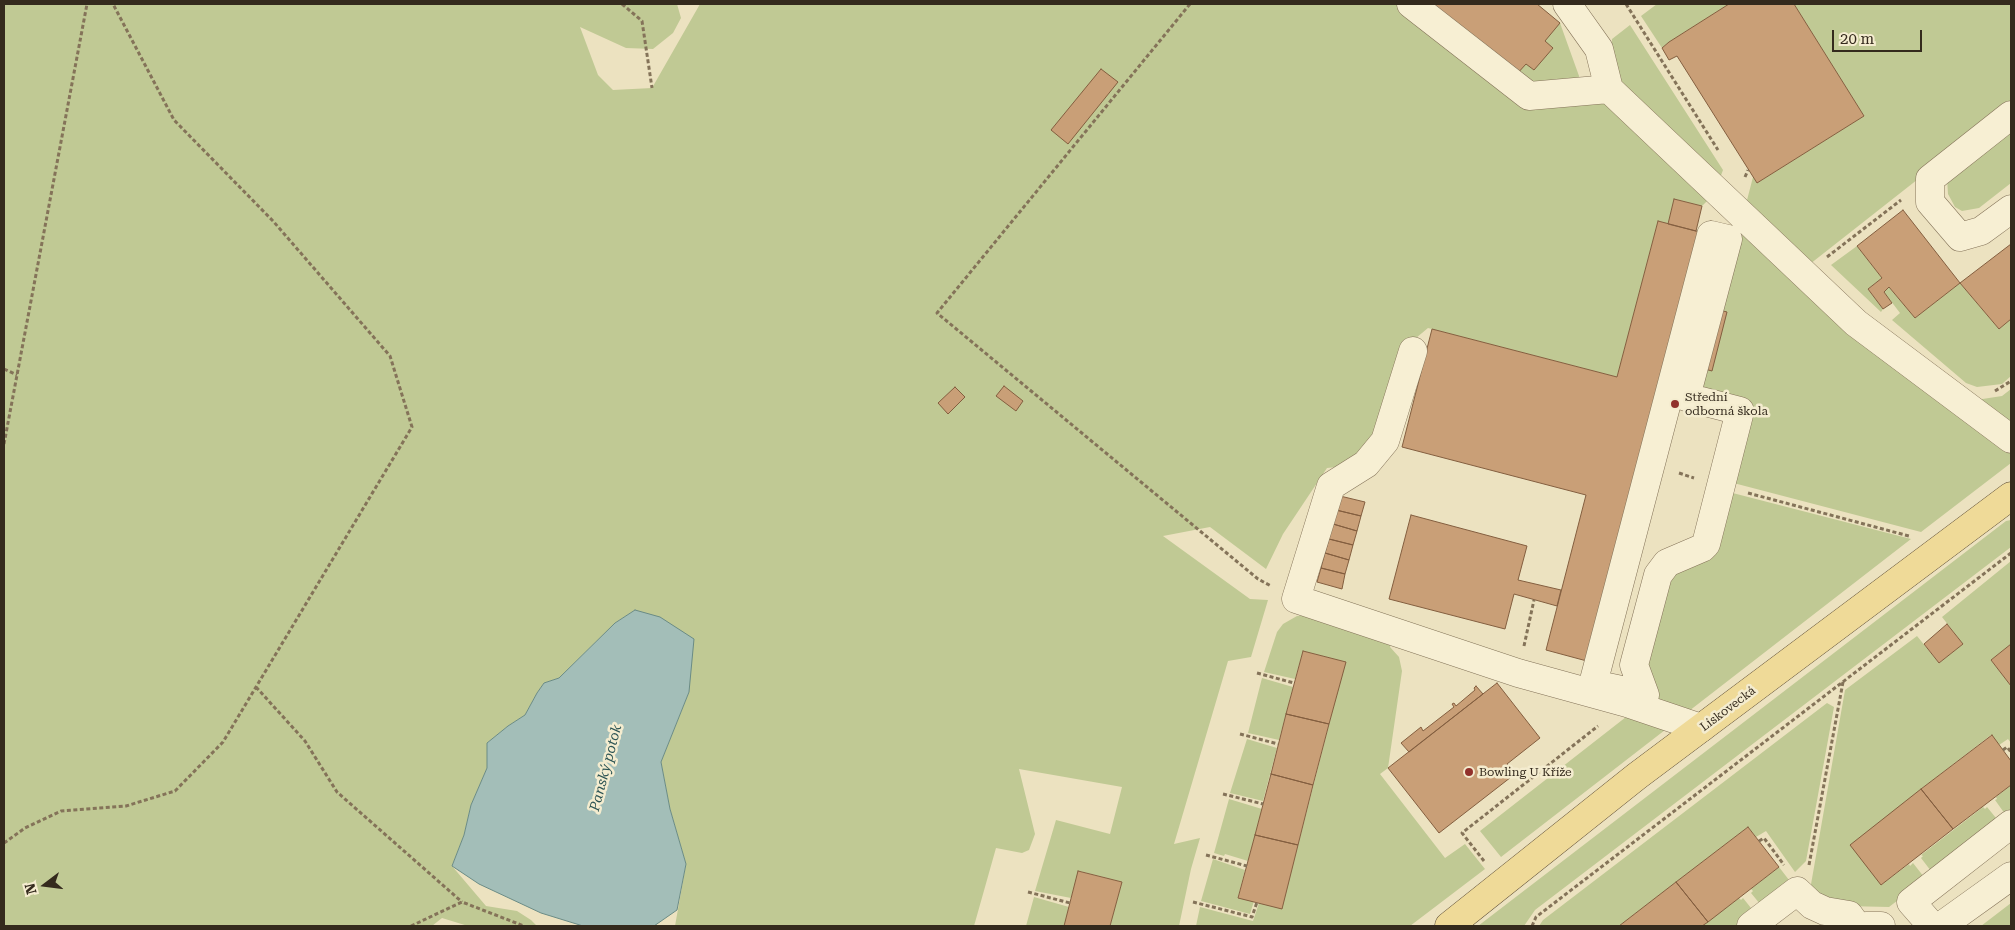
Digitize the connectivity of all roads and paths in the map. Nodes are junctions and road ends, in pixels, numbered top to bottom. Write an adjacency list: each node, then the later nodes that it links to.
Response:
1 (86, 4): 17 (path)
2 (113, 4): 33 (path)
3 (622, 4): 8 (path)
4 (1190, 4): 27 (path)
5 (1411, 4): 9 (lane)
6 (1567, 4): 9 (lane)
7 (1626, 4): 11 (path)
8 (652, 88)
9 (1609, 89): 20 (lane)
10 (2011, 115): 12 (lane)
11 (1721, 154)
12 (1930, 179): 13 (lane); 14 (path)
13 (2011, 209)
14 (1819, 263)
15 (1413, 351): 27 (lane)
16 (4, 369): 17 (path)
17 (17, 376): 21 (path)
18 (2011, 381): 19 (path)
19 (1990, 392)
20 (2011, 439)
21 (4, 444)
22 (1678, 473): 23 (path)
23 (1722, 486): 23 (lane); 25 (path)
24 (2011, 496): 35 (main road, Lískovecká)
25 (1912, 537)
26 (2011, 553): 31 (path)
27 (1296, 599): 30 (lane)
28 (1534, 600): 30 (path)
29 (1257, 673): 32 (path)
30 (1518, 673): 34 (lane)
31 (1843, 681): 49 (path); 60 (path)
32 (1294, 683)
33 (256, 687): 44 (path); 53 (path)
34 (1627, 703): 35 (lane); 46 (path)
35 (1701, 728): 59 (main road, Lískovecká)
36 (1240, 734): 37 (path)
37 (1278, 744)
38 (2003, 750): 39 (path)
39 (2011, 752)
40 (1223, 794): 41 (path)
41 (1263, 804)
42 (2011, 824): 65 (lane)
43 (1759, 841): 48 (path)
44 (4, 843)
45 (1206, 855): 47 (path)
46 (1485, 862)
47 (1247, 866)
48 (1787, 869)
49 (1808, 869)
50 (2011, 876): 66 (lane)
51 (2011, 890): 67 (lane)
52 (1028, 892): 56 (path)
53 (462, 902): 57 (path); 58 (path)
54 (1193, 902): 55 (path)
55 (1257, 902)
56 (1070, 903)
57 (411, 926)
58 (524, 926)
59 (1449, 926)
60 (1532, 926)
61 (1751, 926): 62 (lane)
62 (1858, 926)
63 (1866, 926): 64 (lane)
64 (1881, 926)
65 (1932, 926)
66 (1936, 926)
67 (1964, 926)

